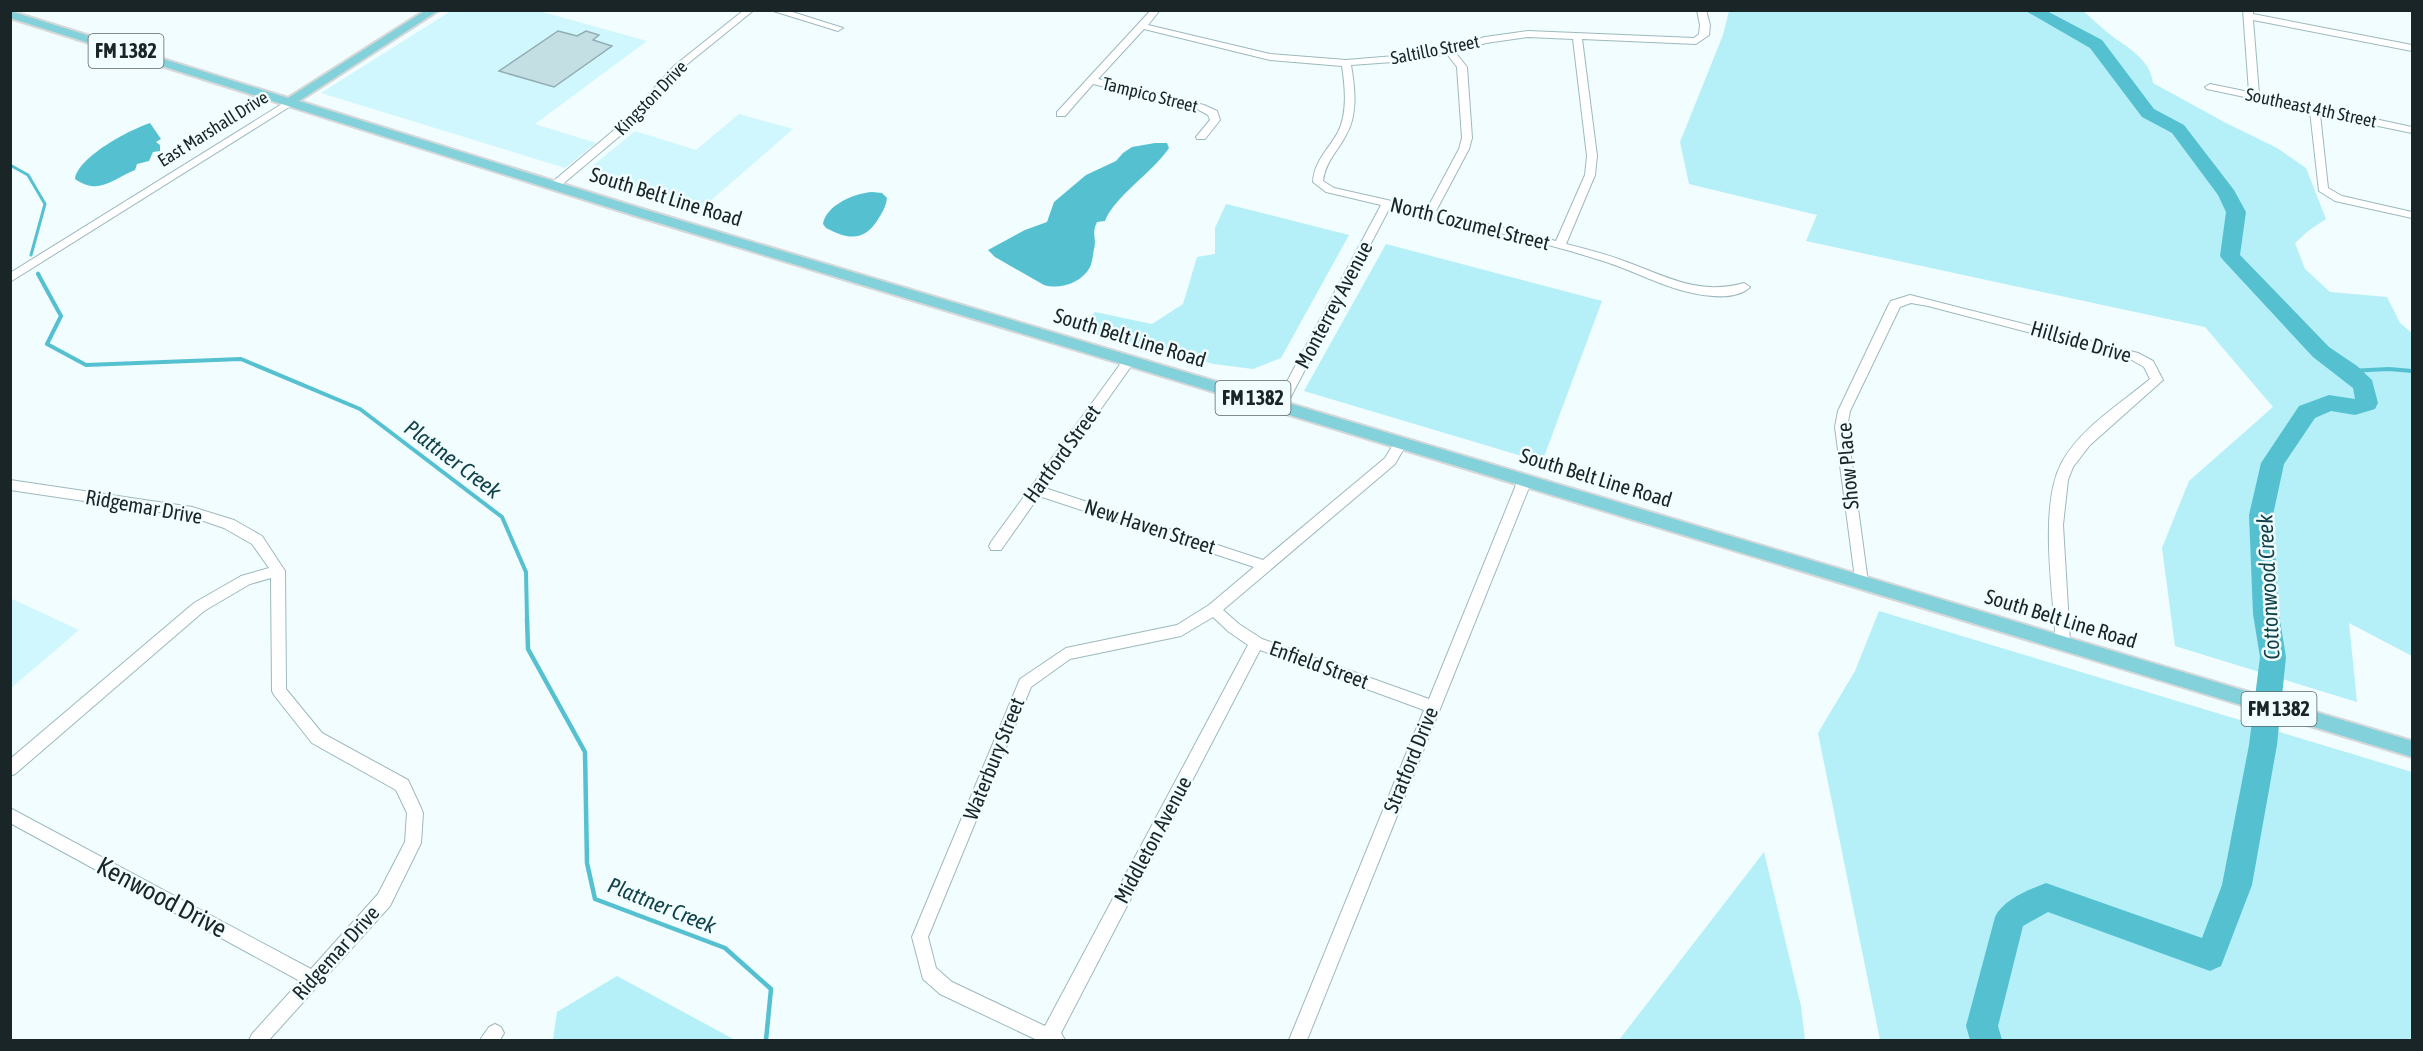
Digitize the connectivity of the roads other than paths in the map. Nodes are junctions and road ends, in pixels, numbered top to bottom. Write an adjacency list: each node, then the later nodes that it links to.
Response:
1 (434, 10): 17 (main road, East Marshall Drive)
2 (750, 10): 22 (street, Kingston Drive)
3 (774, 10): 9 (street)
4 (1156, 10): 8 (street)
5 (1701, 10): 10 (street, Saltillo Street)
6 (2248, 13): 11 (street); 16 (street)
7 (10, 14): 17 (main road, South Belt Line Road / FM 1382)
8 (1142, 27): 13 (street, Saltillo Street); 14 (street)
9 (838, 28)
10 (1577, 37): 12 (street, Saltillo Street); 26 (street)
11 (2412, 48)
12 (1449, 51): 13 (street, Saltillo Street); 24 (street)
13 (1346, 63): 23 (street, North Cozumel Street)
14 (1092, 81): 19 (street); 21 (street, Tampico Street)
15 (2210, 87): 16 (street, Southeast 4th Street)
16 (2254, 96): 18 (street, Southeast 4th Street)
17 (290, 102): 22 (main road, South Belt Line Road / FM 1382); 27 (street, East Marshall Drive)
18 (2315, 109): 20 (street, Southeast 4th Street); 25 (street)
19 (1061, 114)
20 (2412, 130)
21 (1201, 137)
22 (554, 186): 30 (main road, South Belt Line Road / FM 1382)
23 (1387, 203): 24 (street, North Cozumel Street); 31 (street, Monterrey Avenue)
24 (1430, 213): 26 (street, North Cozumel Street)
25 (2412, 215)
26 (1560, 246): 28 (street, North Cozumel Street)
27 (15, 275)
28 (1744, 287)
29 (1910, 299): 39 (street, Show Place); 41 (street, Hillside Drive)
30 (1128, 362): 31 (main road, South Belt Line Road / FM 1382); 35 (street, Hartford Street)
31 (1280, 406): 32 (main road, South Belt Line Road / FM 1382)
32 (1401, 443): 33 (main road, South Belt Line Road / FM 1382); 37 (street, Waterbury Street)
33 (1525, 480): 39 (main road, South Belt Line Road / FM 1382); 43 (street, Stratford Drive)
34 (10, 485): 38 (street, Ridgemar Drive)
35 (1037, 490): 36 (street, Hartford Street); 37 (street, New Haven Street)
36 (996, 546)
37 (1263, 565): 40 (street, Waterbury Street)
38 (278, 571): 45 (street); 47 (street, Ridgemar Drive)
39 (1861, 582): 41 (main road, South Belt Line Road / FM 1382)
40 (1214, 609): 42 (street, Enfield Street); 48 (street, Waterbury Street)
41 (2063, 642): 44 (main road, South Belt Line Road / FM 1382)
42 (1257, 643): 43 (street, Enfield Street); 48 (street, Middleton Avenue)
43 (1433, 707): 50 (street, Stratford Drive)
44 (2412, 749)
45 (10, 769)
46 (10, 815): 47 (street, Kenwood Drive)
47 (313, 979): 49 (street, Ridgemar Drive)
48 (1053, 1039)
49 (258, 1041)
50 (1298, 1041)

